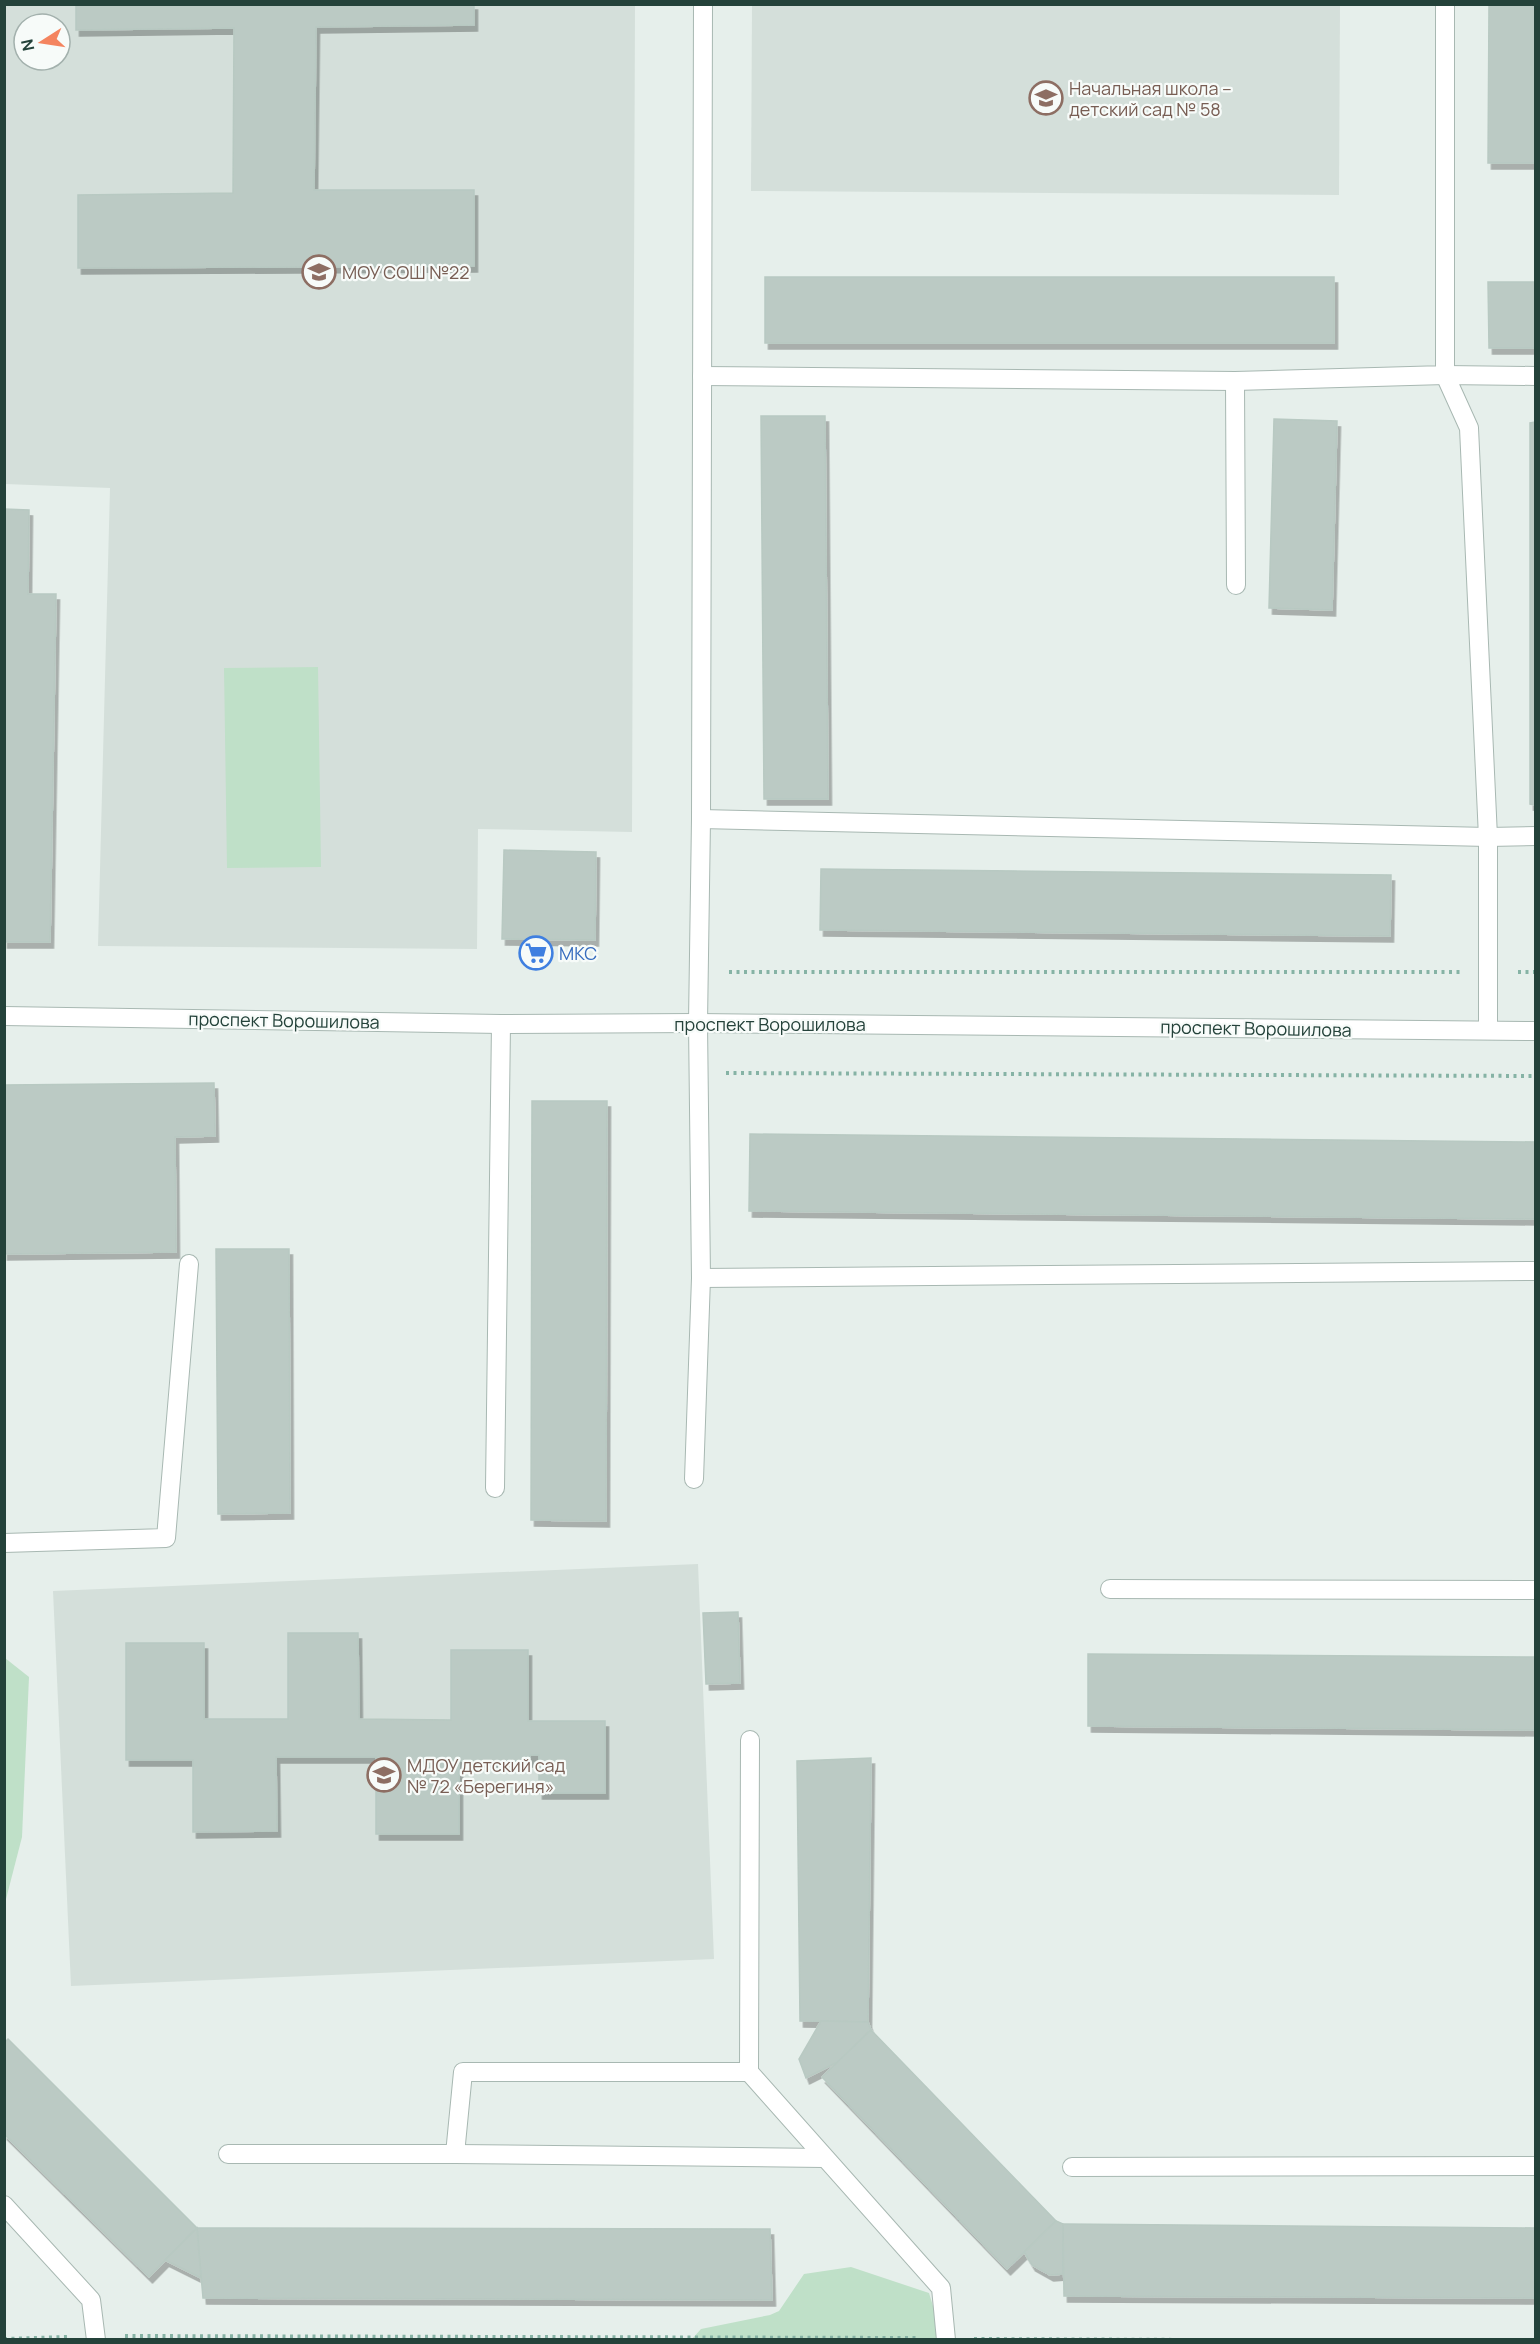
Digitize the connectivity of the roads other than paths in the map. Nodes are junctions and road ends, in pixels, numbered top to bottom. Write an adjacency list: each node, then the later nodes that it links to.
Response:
1 (703, 4): 4 (street)
2 (1445, 4): 3 (street)
3 (1445, 375): 5 (street); 6 (street); 10 (street)
4 (702, 376): 6 (street); 8 (street)
5 (1536, 376)
6 (1234, 381): 7 (street)
7 (1236, 585)
8 (701, 819): 10 (street); 12 (street)
9 (1536, 836): 10 (street)
10 (1488, 837): 14 (street)
11 (4, 1016): 13 (street, проспект Ворошилова)
12 (698, 1023): 13 (street, проспект Ворошилова); 14 (street, проспект Ворошилова); 18 (street)
13 (501, 1024): 20 (street)
14 (1488, 1030): 15 (street, проспект Ворошилова)
15 (1536, 1031)
16 (189, 1264): 21 (street)
17 (1536, 1271): 18 (street)
18 (701, 1278): 19 (street)
19 (694, 1479)
20 (495, 1488)
21 (4, 1543)
22 (1110, 1589): 23 (street)
23 (1536, 1590)
24 (750, 1740): 25 (street)
25 (748, 2072): 27 (street); 28 (street)
26 (228, 2154): 27 (street)
27 (455, 2154): 28 (street)
28 (824, 2158): 33 (street)
29 (1536, 2166): 30 (street)
30 (1072, 2167)
31 (4, 2205): 32 (street)
32 (96, 2338)
33 (946, 2339)

